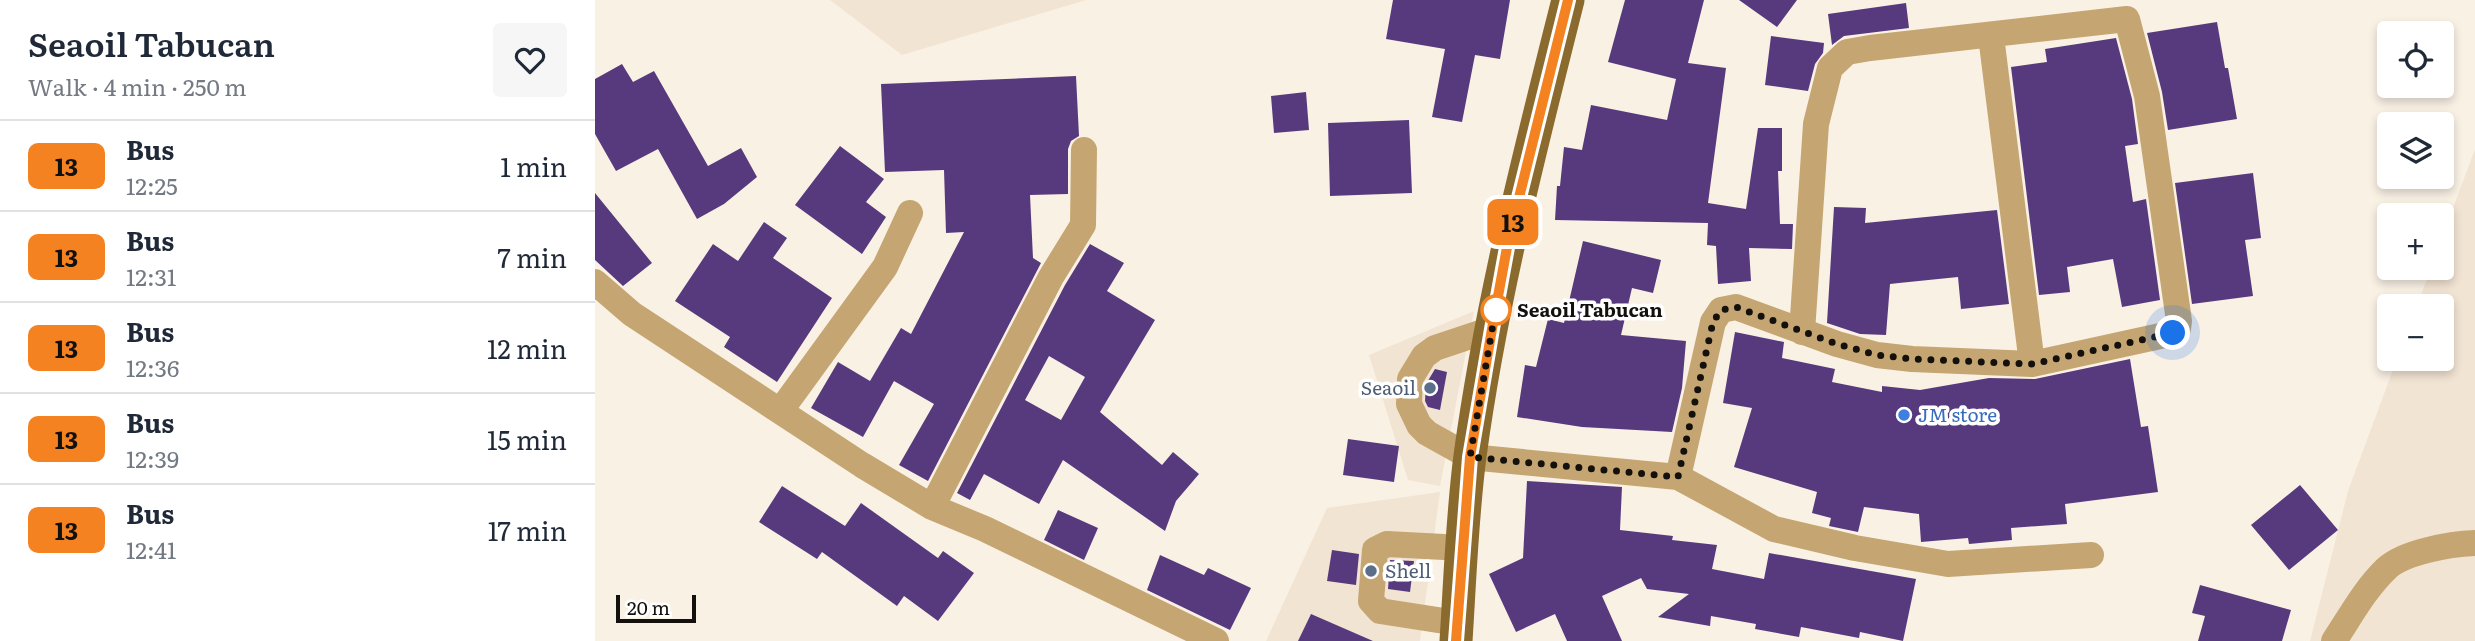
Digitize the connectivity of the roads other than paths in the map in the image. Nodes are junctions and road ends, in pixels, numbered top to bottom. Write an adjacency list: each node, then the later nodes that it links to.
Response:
1 (1568, 0): 6 (main road)
2 (1991, 36): 7 (street); 8 (street); 8 (street)
3 (1084, 150): 12 (street)
4 (910, 213): 9 (street)
5 (595, 282): 9 (street)
6 (1492, 329): 10 (main road); 10 (street)
7 (1802, 331): 8 (street); 11 (street)
8 (2032, 364)
9 (781, 410): 12 (street)
10 (1470, 457): 11 (street); 14 (main road)
11 (1678, 477): 15 (street)
12 (932, 506): 17 (street)
13 (2475, 542): 18 (street)
14 (1463, 548): 16 (main road); 16 (street)
15 (2091, 555)
16 (1456, 632)
17 (1216, 641)
18 (2334, 641)

